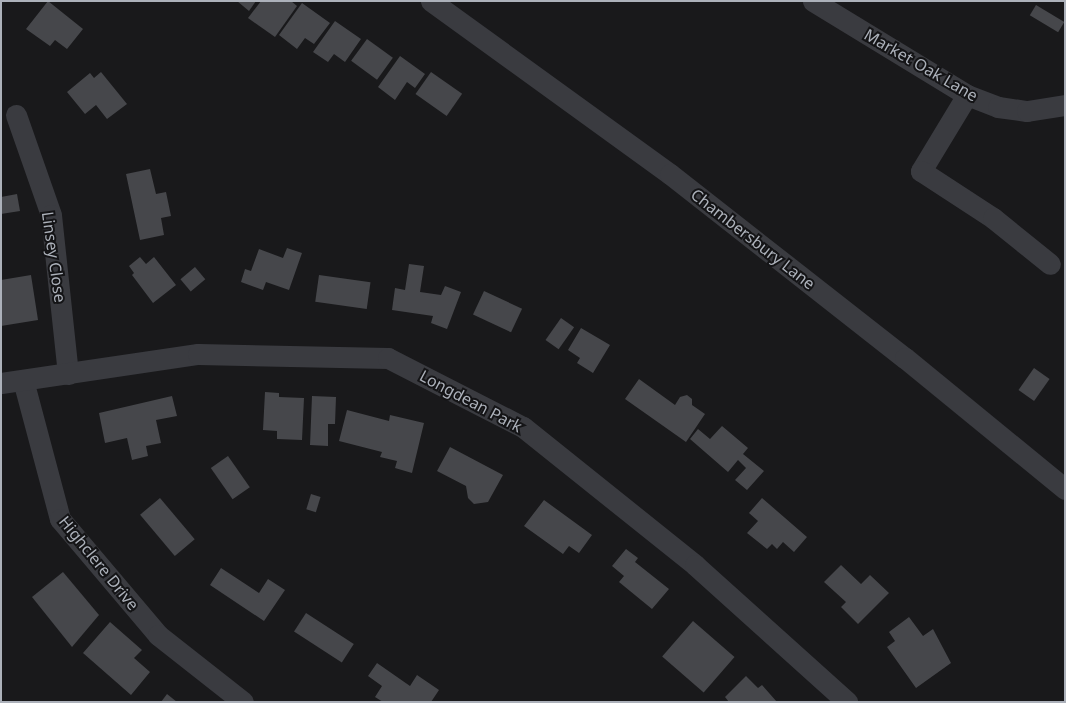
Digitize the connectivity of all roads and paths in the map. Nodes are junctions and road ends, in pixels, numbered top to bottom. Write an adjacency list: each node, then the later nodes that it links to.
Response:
1 (431, 1): 10 (street, Chambersbury Lane)
2 (814, 1): 3 (street, Market Oak Lane)
3 (967, 95): 4 (street, Market Oak Lane); 6 (street)
4 (1065, 105)
5 (16, 115): 7 (street, Linsey Close)
6 (1050, 264)
7 (68, 374): 8 (street, Longdean Park); 12 (street, Longdean Park)
8 (23, 380): 9 (street, Longdean Park); 11 (street, Highclere Drive)
9 (1, 383)
10 (1065, 489)
11 (243, 702)
12 (847, 702)

